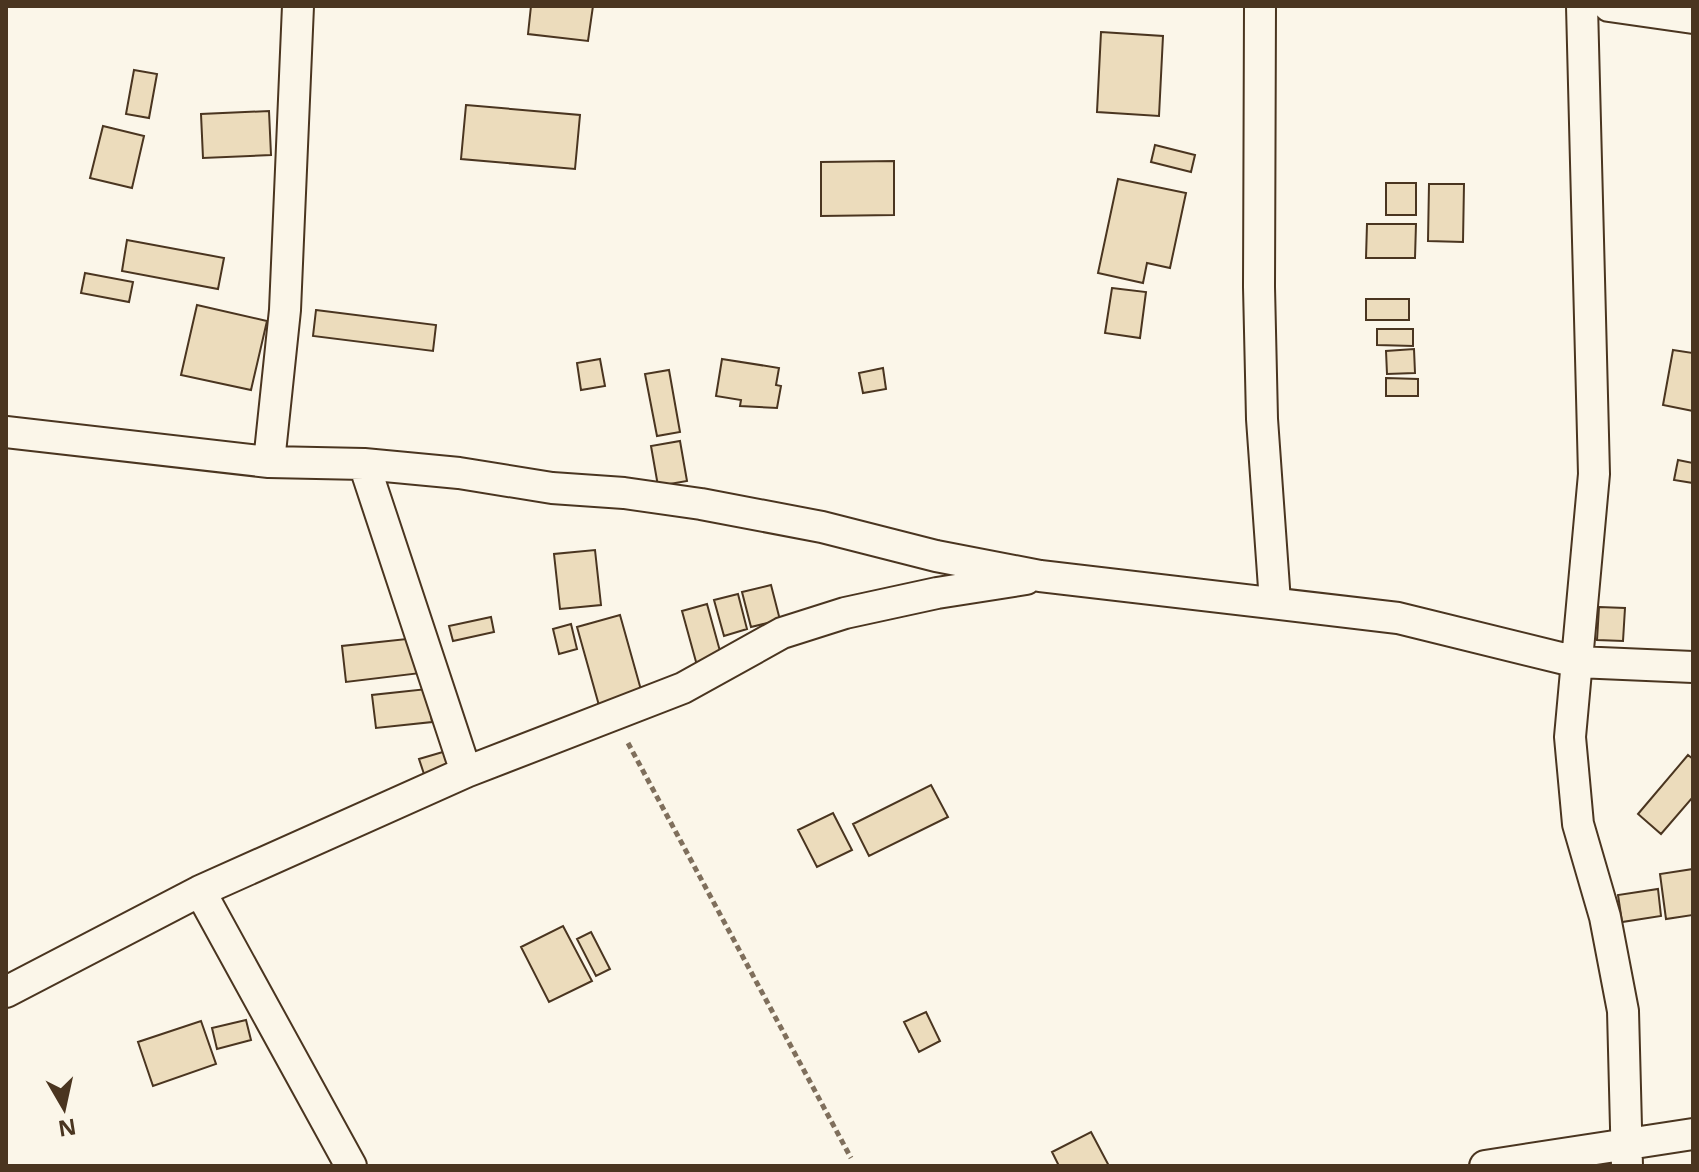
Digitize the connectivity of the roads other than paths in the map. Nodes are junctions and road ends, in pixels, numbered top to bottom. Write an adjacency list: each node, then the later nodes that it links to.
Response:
1 (298, 6): 7 (street)
2 (1260, 6): 12 (street)
3 (1582, 6): 13 (street)
4 (1609, 6): 5 (street)
5 (1693, 18)
6 (6, 432): 7 (street)
7 (269, 462): 8 (street)
8 (364, 464): 9 (street); 15 (street)
9 (936, 556): 10 (street); 11 (street)
10 (1040, 576): 11 (street); 12 (street)
11 (937, 593): 15 (street)
12 (1275, 602): 13 (street)
13 (1577, 662): 14 (street); 19 (street)
14 (1693, 667)
15 (466, 772): 16 (street)
16 (200, 891): 17 (street); 20 (street)
17 (6, 992)
18 (1693, 1134): 19 (street)
19 (1627, 1155): 21 (street)
20 (351, 1166)
21 (1485, 1166)

